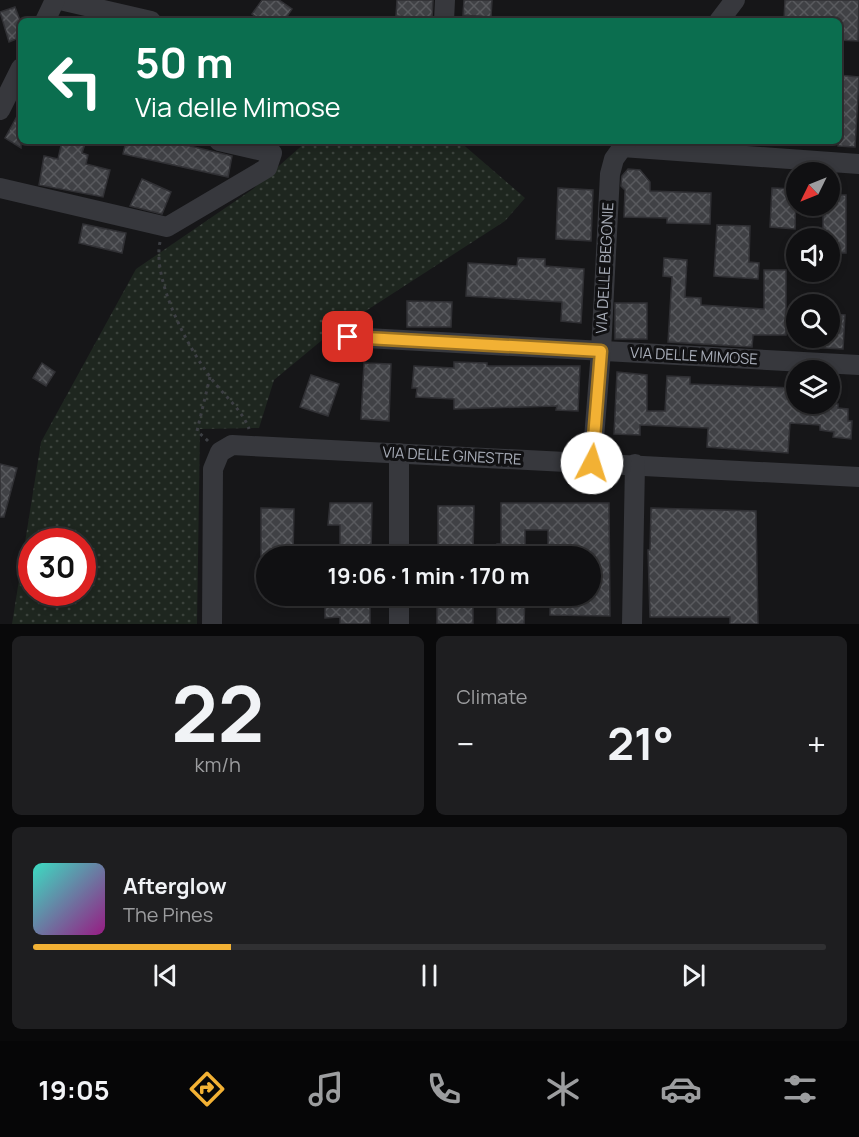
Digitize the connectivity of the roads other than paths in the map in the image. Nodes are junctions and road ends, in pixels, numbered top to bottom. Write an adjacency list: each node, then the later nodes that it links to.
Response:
1 (55, 0): 5 (street)
2 (60, 0): 6 (street)
3 (446, 0): 7 (street)
4 (735, 0): 8 (street)
5 (46, 18)
6 (138, 18)
7 (444, 18)
8 (721, 18)
9 (18, 77): 10 (street)
10 (10, 100)
11 (232, 144): 14 (street)
12 (625, 144): 13 (street); 16 (street, VIA DELLE BEGONIE)
13 (859, 164)
14 (0, 188)
15 (348, 337): 16 (street, VIA DELLE MIMOSE)
16 (601, 351): 17 (street, VIA DELLE MIMOSE); 19 (street, VIA DELLE BEGONIE)
17 (859, 364)
18 (399, 453): 19 (street, VIA DELLE GINESTRE); 22 (street); 24 (street, VIA DELLE GINESTRE)
19 (592, 463): 20 (street, VIA DELLE GINESTRE)
20 (635, 464): 21 (street, VIA DELLE GINESTRE); 26 (street)
21 (859, 477)
22 (399, 546)
23 (399, 606): 25 (street)
24 (212, 624)
25 (399, 624)
26 (632, 624)

